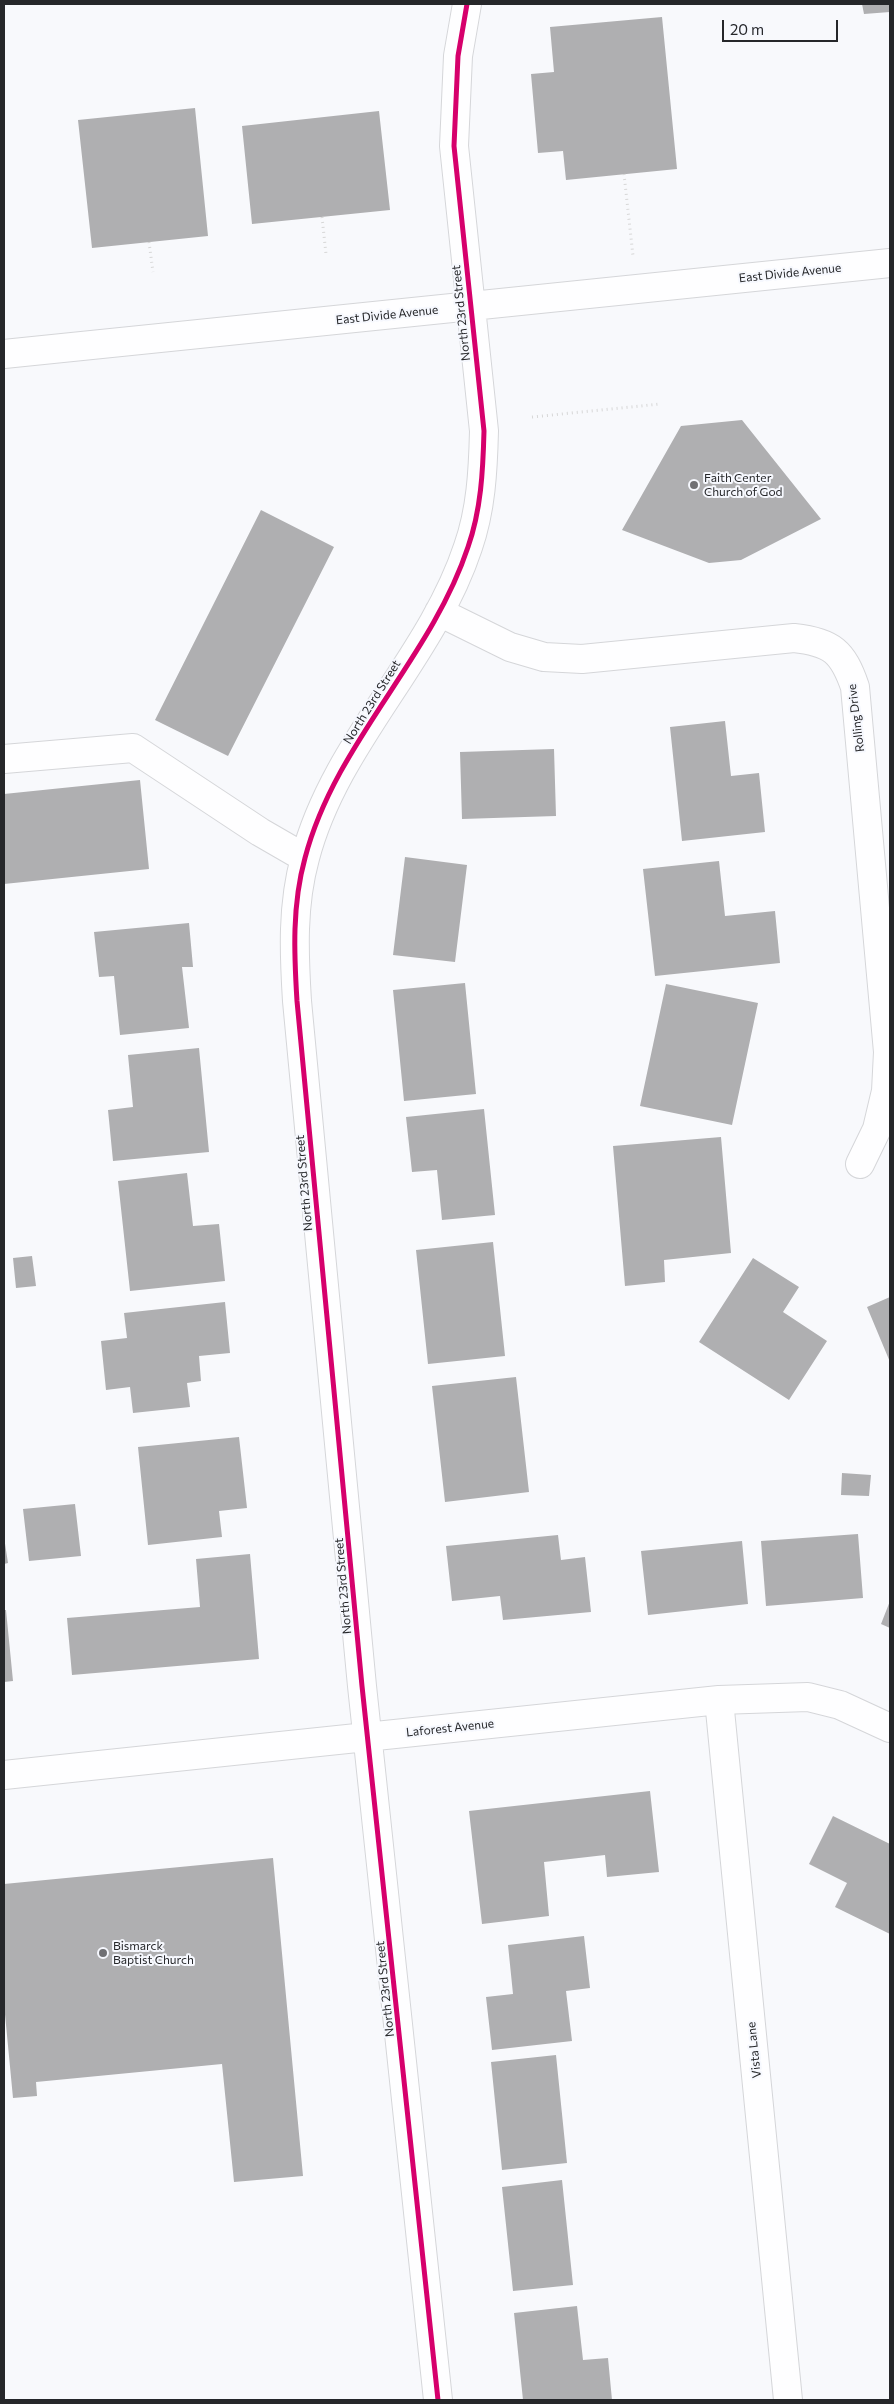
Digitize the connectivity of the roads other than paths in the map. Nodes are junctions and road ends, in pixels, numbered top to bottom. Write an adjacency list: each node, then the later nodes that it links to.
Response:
1 (466, 4): 3 (street, North 23rd Street)
2 (890, 263): 3 (street, East Divide Avenue)
3 (470, 306): 4 (street, East Divide Avenue); 5 (street, North 23rd Street)
4 (4, 354)
5 (439, 612): 7 (street, North 23rd Street); 8 (street, Rolling Drive)
6 (4, 759): 7 (street)
7 (305, 858): 11 (street, North 23rd Street)
8 (860, 1164)
9 (719, 1700): 10 (street, Laforest Avenue); 11 (street, Laforest Avenue); 14 (street, Vista Lane)
10 (890, 1728)
11 (368, 1737): 12 (street, Laforest Avenue); 13 (street, North 23rd Street)
12 (4, 1775)
13 (438, 2400)
14 (788, 2400)

